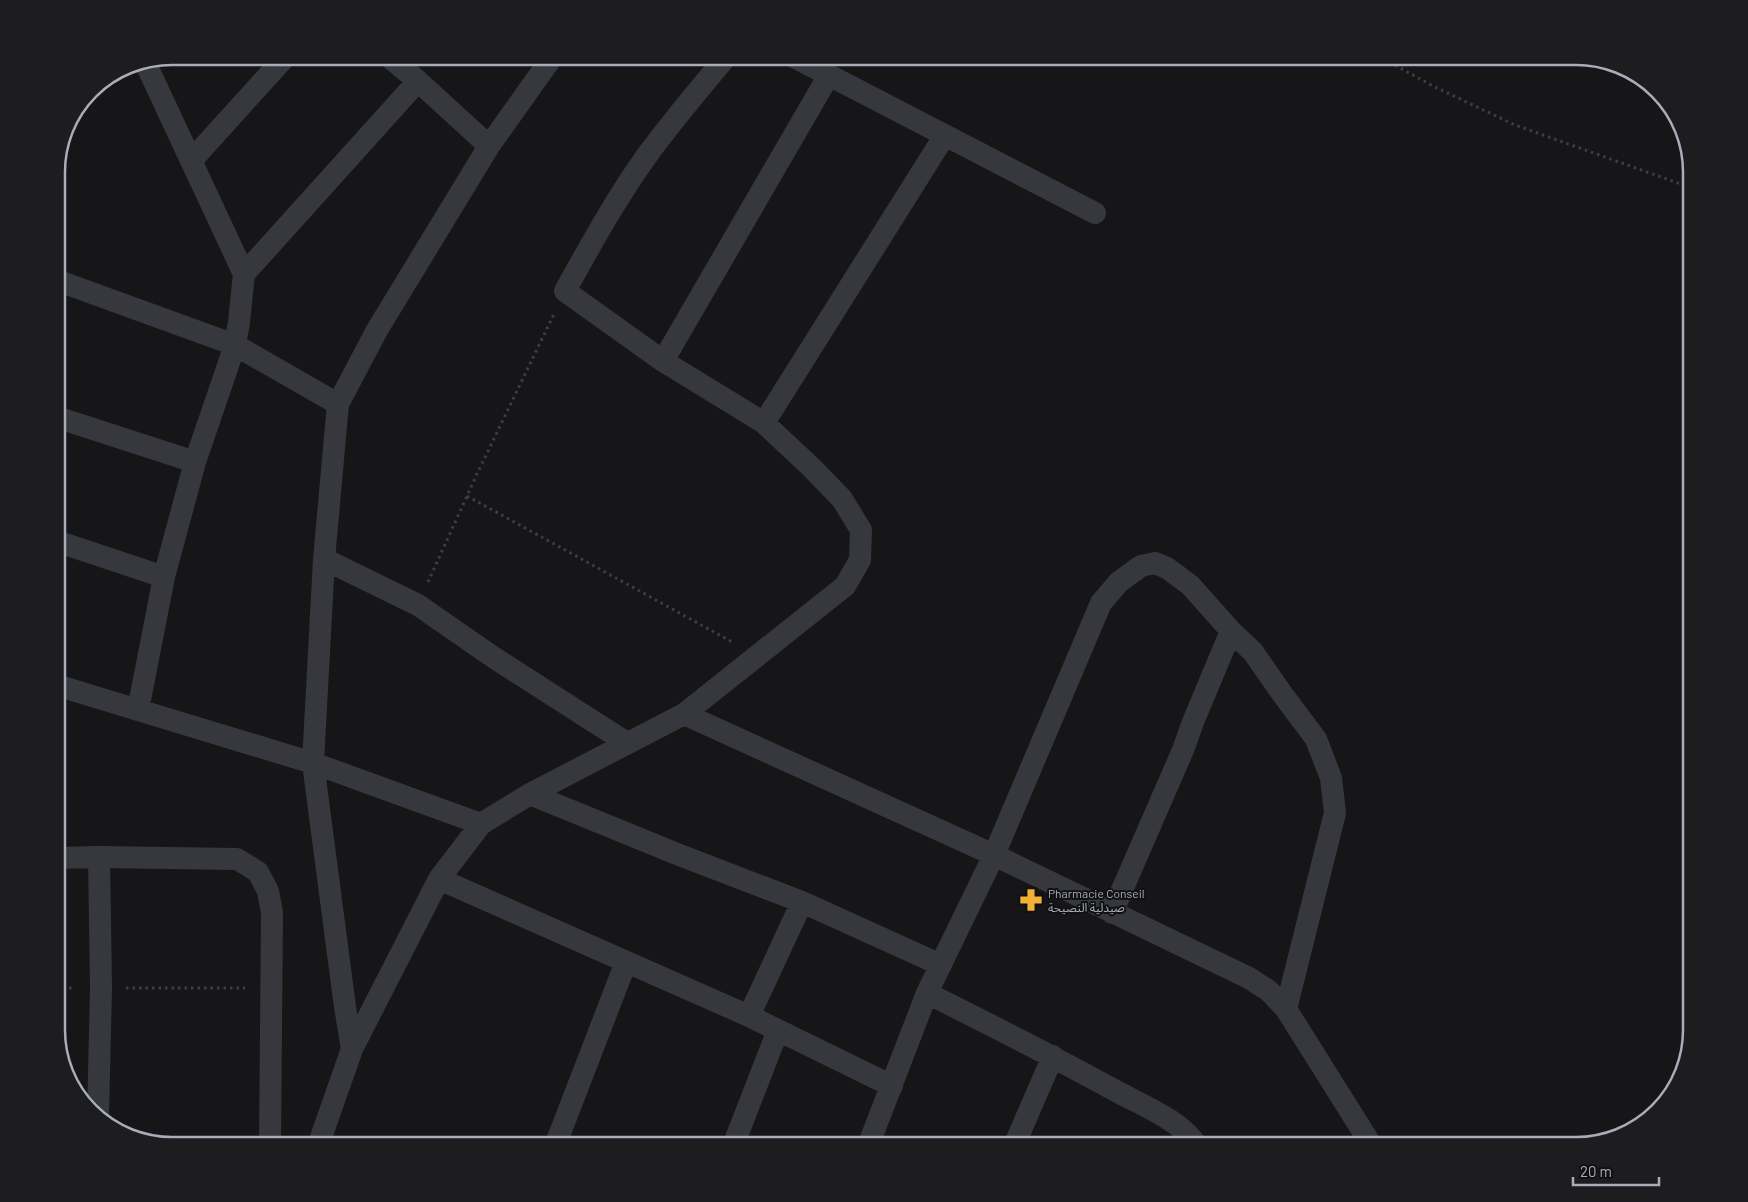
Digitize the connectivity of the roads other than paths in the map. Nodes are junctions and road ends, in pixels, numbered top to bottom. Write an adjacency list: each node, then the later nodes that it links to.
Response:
1 (278, 65): 11 (street)
2 (399, 65): 8 (street)
3 (547, 65): 10 (street)
4 (720, 65): 16 (street)
5 (809, 65): 7 (street)
6 (148, 68): 11 (street)
7 (828, 75): 9 (street); 16 (street)
8 (418, 81): 10 (street); 13 (street)
9 (945, 135): 12 (street); 19 (street)
10 (489, 146): 17 (street)
11 (190, 161): 13 (street)
12 (1095, 214)
13 (244, 274): 15 (street)
14 (65, 283): 15 (street)
15 (235, 344): 17 (street); 20 (street)
16 (663, 361): 19 (street)
17 (338, 404): 22 (street)
18 (65, 420): 20 (street)
19 (764, 423): 27 (street)
20 (195, 462): 23 (street)
21 (65, 544): 23 (street)
22 (324, 559): 28 (street); 29 (street)
23 (164, 577): 26 (street)
24 (1232, 631): 32 (street); 37 (street); 41 (street)
25 (65, 689): 26 (street)
26 (138, 710): 29 (street)
27 (684, 714): 28 (street); 32 (street)
28 (627, 743): 30 (street)
29 (313, 763): 31 (street); 44 (street)
30 (530, 794): 31 (street); 36 (street)
31 (481, 824): 35 (street)
32 (994, 855): 37 (street); 39 (street)
33 (99, 856): 34 (street); 47 (street); 48 (street)
34 (65, 858)
35 (439, 879): 38 (street); 44 (street)
36 (802, 902): 39 (street); 42 (street)
37 (1112, 913): 41 (street)
38 (626, 962): 42 (street); 50 (street)
39 (942, 965): 40 (street)
40 (927, 993): 45 (street); 46 (street)
41 (1286, 1009): 55 (street)
42 (749, 1016): 43 (street)
43 (778, 1030): 46 (street); 51 (street)
44 (352, 1050): 49 (street)
45 (1053, 1056): 53 (street); 54 (street)
46 (892, 1086): 52 (street)
47 (97, 1105)
48 (270, 1137)
49 (321, 1137)
50 (558, 1137)
51 (736, 1137)
52 (872, 1137)
53 (1018, 1137)
54 (1192, 1137)
55 (1366, 1137)

